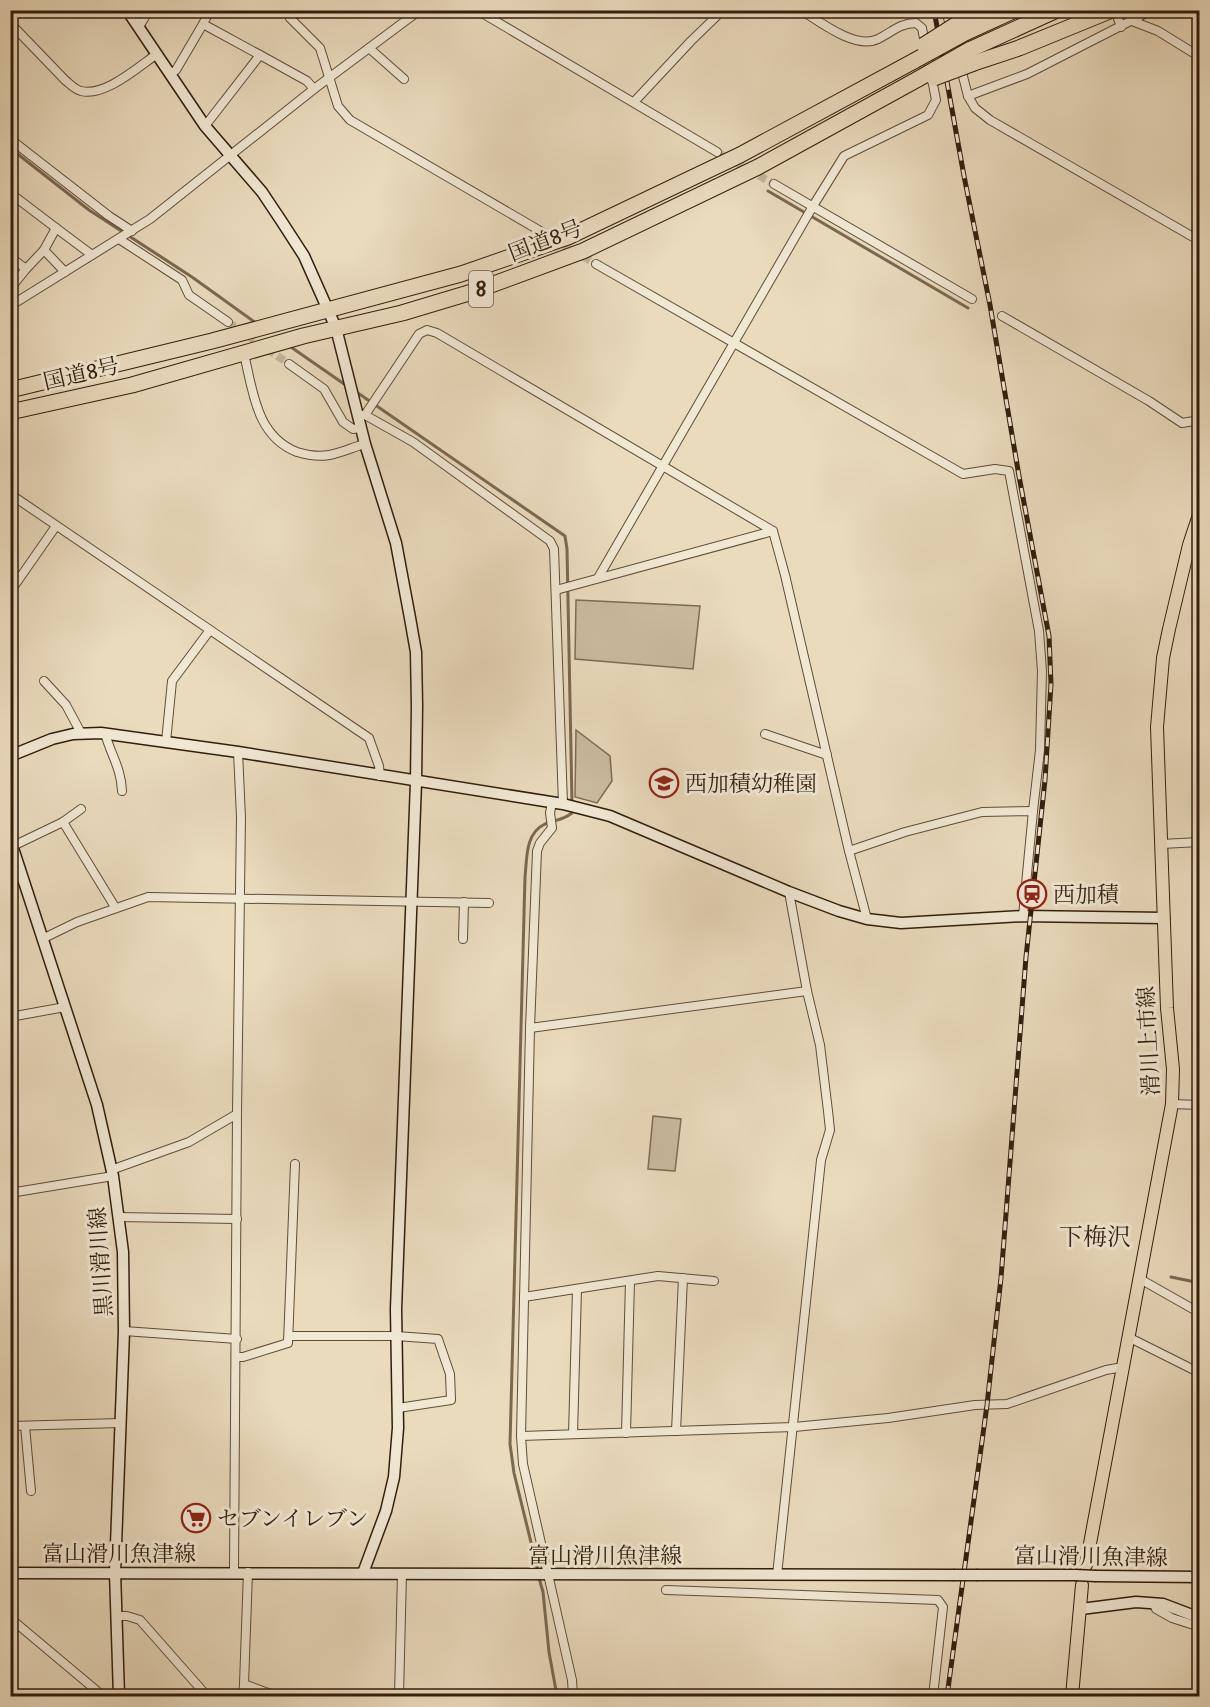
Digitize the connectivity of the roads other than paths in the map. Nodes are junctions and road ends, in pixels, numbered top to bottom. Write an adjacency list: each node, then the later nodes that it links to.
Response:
1 (127, 10): 18 (street)
2 (149, 10): 18 (street)
3 (210, 10): 17 (street)
4 (420, 10): 21 (street)
5 (477, 10): 31 (street)
6 (723, 10): 31 (street)
7 (801, 10): 38 (street)
8 (946, 10): 30 (street)
9 (981, 10): 20 (highway, 8)
10 (1016, 10): 20 (highway, 国道8号 / 8)
11 (1057, 10): 24 (highway, 8)
12 (1113, 10): 19 (street); 24 (highway, 8)
13 (1152, 10): 15 (street)
14 (290, 18): 27 (street)
15 (1132, 21): 19 (street); 25 (street)
16 (10, 23): 22 (street)
17 (202, 24): 23 (street); 26 (street)
18 (139, 27): 22 (street)
19 (1121, 27): 30 (street)
20 (961, 28): 53 (highway, 国道8号 / 8, bridge)
21 (369, 48): 27 (street); 28 (street)
22 (157, 54): 26 (street)
23 (260, 55): 29 (street); 32 (street)
24 (971, 57): 56 (highway, 国道8号 / 8, bridge)
25 (1200, 57)
26 (170, 75): 32 (street)
27 (329, 79): 29 (street); 41 (street)
28 (404, 79)
29 (314, 90): 35 (street)
30 (968, 96): 43 (street)
31 (634, 102): 34 (street)
32 (205, 126): 35 (street)
33 (10, 139): 40 (street)
34 (717, 152)
35 (231, 155): 40 (street); 53 (street)
36 (774, 184): 38 (street)
37 (10, 193): 39 (street)
38 (813, 206): 51 (street); 57 (street)
39 (56, 228): 44 (street); 45 (street)
40 (132, 231): 42 (street)
41 (542, 232)
42 (119, 239): 45 (street); 55 (street)
43 (1200, 242)
44 (44, 250): 48 (street); 49 (street)
45 (92, 255): 49 (street)
46 (10, 256): 48 (street)
47 (596, 264): 57 (street)
48 (26, 269): 50 (street)
49 (65, 272): 52 (street)
50 (10, 289)
51 (972, 299)
52 (10, 306)
53 (328, 310): 56 (street); 60 (highway, 国道8号 / 8)
54 (1002, 316): 63 (street)
55 (228, 322)
56 (336, 328): 58 (highway, 国道8号 / 8); 62 (street)
57 (734, 342): 66 (street); 90 (street)
58 (244, 354): 61 (highway, 国道8号 / 8); 65 (street)
59 (289, 364): 64 (street)
60 (10, 390)
61 (10, 412)
62 (362, 415): 64 (street); 66 (street); 73 (street)
63 (1200, 420)
64 (361, 428): 65 (street)
65 (365, 444): 85 (street)
66 (662, 465): 70 (street); 72 (street)
67 (10, 494): 69 (street)
68 (1200, 512): 71 (main road, 滑川上市線)
69 (56, 526): 74 (street); 75 (street)
70 (773, 531): 72 (street); 83 (street)
71 (1194, 545): 94 (main road, 滑川上市線)
72 (598, 578): 73 (street)
73 (556, 590): 88 (street)
74 (10, 592)
75 (210, 630): 80 (street); 84 (street)
76 (44, 681): 77 (street)
77 (81, 733): 78 (street); 82 (street)
78 (105, 733): 80 (street); 86 (street)
79 (765, 734): 83 (street)
80 (166, 742): 81 (street)
81 (238, 752): 84 (street); 98 (street)
82 (10, 756)
83 (827, 756): 95 (street)
84 (380, 776): 85 (street)
85 (416, 782): 87 (street); 99 (street)
86 (122, 791)
87 (552, 802): 88 (street); 111 (street)
88 (564, 804): 97 (street)
89 (81, 809): 91 (street)
90 (1034, 811): 95 (street); 103 (street)
91 (63, 822): 93 (street); 102 (street)
92 (1200, 842): 94 (street)
93 (12, 843): 96 (street, 黒川滑川線)
94 (1161, 844): 104 (main road, 滑川上市線)
95 (849, 851): 105 (street)
96 (15, 870): 106 (street, 黒川滑川線)
97 (789, 892): 105 (street); 108 (street)
98 (240, 897): 99 (street); 102 (street); 114 (street)
99 (411, 901): 100 (street); 129 (street)
100 (464, 903): 101 (street); 107 (street)
101 (489, 903)
102 (115, 907): 106 (street)
103 (1023, 916): 104 (street); 105 (street)
104 (1164, 918): 112 (main road, 滑川上市線)
105 (867, 919)
106 (42, 939): 109 (street, 黒川滑川線)
107 (463, 939)
108 (807, 991): 111 (street); 139 (street)
109 (65, 1007): 110 (street); 116 (street, 黒川滑川線)
110 (10, 1017)
111 (530, 1028): 125 (street)
112 (1172, 1104): 113 (street); 121 (main road, 滑川上市線)
113 (1200, 1105)
114 (237, 1114): 116 (street); 119 (street)
115 (295, 1164): 128 (street)
116 (112, 1173): 117 (street); 118 (street, 黒川滑川線)
117 (10, 1193)
118 (118, 1217): 119 (street); 127 (street, 黒川滑川線)
119 (237, 1219): 131 (street)
120 (683, 1278): 122 (street); 123 (street); 140 (street)
121 (1140, 1279): 126 (street); 130 (main road, 滑川上市線)
122 (630, 1281): 124 (street); 141 (street)
123 (714, 1281)
124 (577, 1289): 125 (street); 142 (street)
125 (524, 1297): 143 (street)
126 (1200, 1313)
127 (124, 1331): 131 (street); 136 (street, 黒川滑川線)
128 (289, 1336): 129 (street); 132 (street)
129 (396, 1336): 135 (street); 135 (street)
130 (1128, 1337): 133 (main road, 滑川上市線); 134 (street)
131 (237, 1339): 132 (street)
132 (237, 1357): 147 (street)
133 (1123, 1367): 139 (street); 145 (main road, 滑川上市線)
134 (1200, 1373)
135 (398, 1408): 150 (street)
136 (121, 1423): 138 (street); 146 (street, 黒川滑川線)
137 (10, 1426): 138 (street)
138 (25, 1426): 144 (street)
139 (794, 1427): 140 (street); 153 (street)
140 (676, 1431): 141 (street)
141 (626, 1432): 142 (street)
142 (573, 1434): 143 (street)
143 (521, 1436): 152 (street)
144 (31, 1491)
145 (1086, 1565)
146 (115, 1572): 147 (street, 富山滑川魚津線); 149 (street, 富山滑川魚津線); 159 (street, 黒川滑川線)
147 (234, 1572): 148 (street, 富山滑川魚津線)
148 (248, 1572): 150 (street, 富山滑川魚津線); 163 (street)
149 (10, 1573)
150 (363, 1573): 151 (street, 富山滑川魚津線)
151 (402, 1573): 152 (street, 富山滑川魚津線); 169 (street)
152 (549, 1574): 153 (street, 富山滑川魚津線); 170 (street)
153 (777, 1575): 154 (street, 富山滑川魚津線, bridge)
154 (1200, 1577)
155 (1082, 1585): 158 (main road)
156 (666, 1590): 171 (street)
157 (1154, 1604): 158 (street); 161 (street); 162 (street)
158 (1081, 1609): 172 (main road)
159 (116, 1616): 165 (street, 黒川滑川線); 166 (street)
160 (10, 1618): 164 (street)
161 (1200, 1618)
162 (1200, 1627)
163 (244, 1684): 167 (street); 168 (street)
164 (103, 1696)
165 (119, 1696)
166 (207, 1696)
167 (243, 1696)
168 (276, 1696)
169 (399, 1696)
170 (573, 1696)
171 (933, 1696)
172 (1072, 1696)

